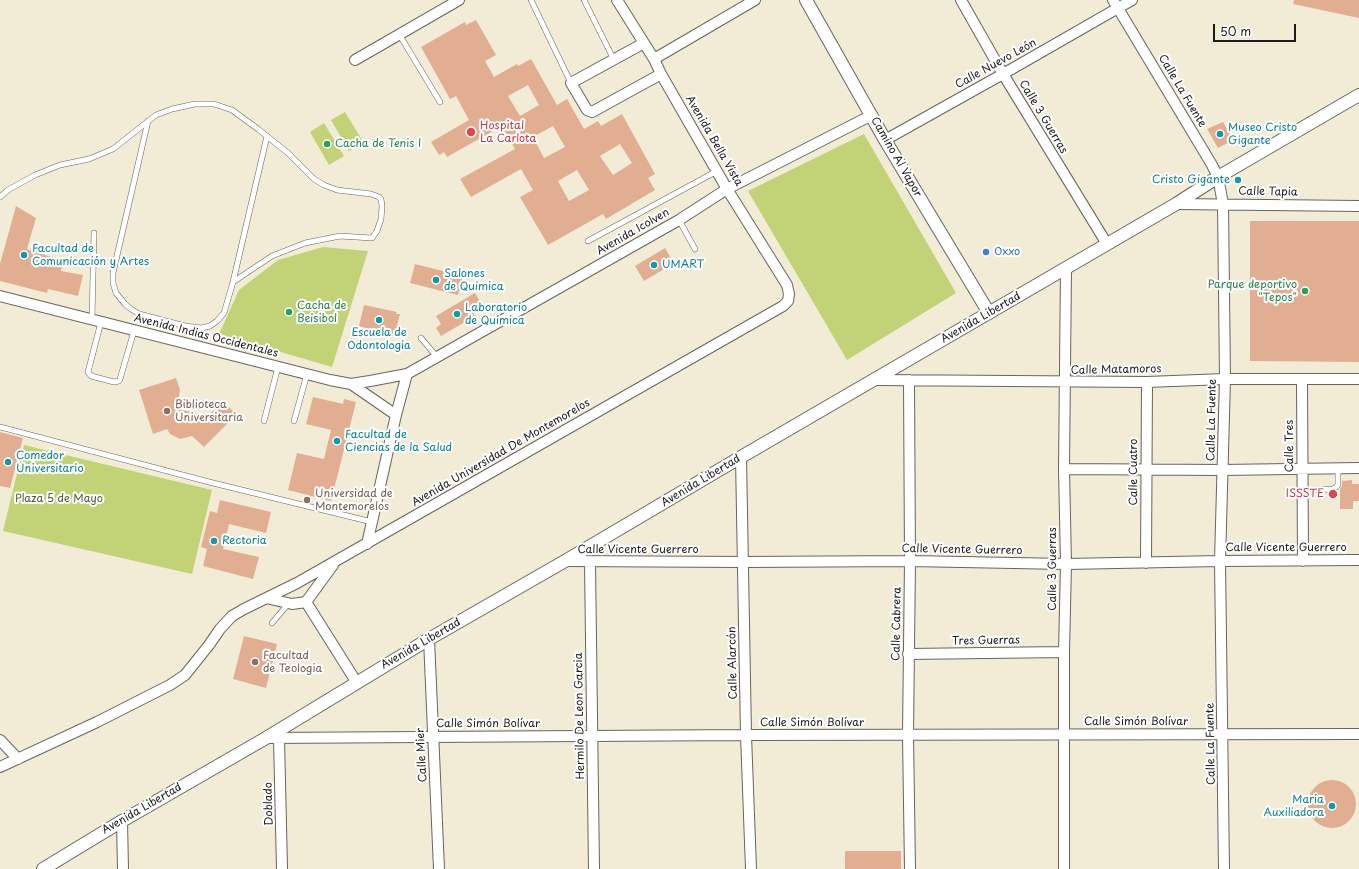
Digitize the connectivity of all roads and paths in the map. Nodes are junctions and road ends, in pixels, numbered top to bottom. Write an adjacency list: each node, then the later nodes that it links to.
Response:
1 (459, 0): 10 (street)
2 (531, 0): 17 (lane)
3 (584, 0): 14 (lane)
4 (617, 0): 11 (street, Avenida Bella Vista)
5 (755, 0): 12 (street)
6 (806, 0): 20 (street, Camino Al Vapor)
7 (961, 0): 16 (street, Calle 3 Guerras)
8 (1132, 0): 9 (street, Calle Nuevo León)
9 (1116, 4): 16 (street, Calle Nuevo León); 25 (street, Calle La Fuente)
10 (399, 34): 13 (street); 19 (lane)
11 (644, 43): 12 (street, Avenida Bella Vista); 14 (street)
12 (654, 59): 15 (street, Avenida Bella Vista)
13 (355, 60)
14 (614, 60): 17 (street)
15 (661, 74): 17 (street); 24 (street, Avenida Bella Vista)
16 (1003, 74): 23 (street, Calle Nuevo León); 34 (street, Calle 3 Guerras)
17 (571, 83)
18 (1359, 95): 25 (street, Avenida Libertad)
19 (440, 102)
20 (872, 115): 23 (street, Camino Al Vapor); 26 (street, Avenida Icolven)
21 (148, 121): 22 (lane); 27 (lane); 37 (lane)
22 (267, 136): 37 (lane); 37 (lane)
23 (885, 140): 40 (street, Camino Al Vapor)
24 (717, 171): 26 (street, Avenida Bella Vista); 33 (lane)
25 (1218, 177): 28 (street, Avenida Libertad); 29 (street, Calle La Fuente)
26 (728, 190): 31 (street, Avenida Icolven); 38 (street, Avenida Bella Vista)
27 (0, 198)
28 (1176, 204): 29 (street, Calle Tapia); 34 (street, Avenida Libertad)
29 (1223, 204): 30 (street, Calle Tapia); 48 (street, Calle La Fuente)
30 (1359, 206)
31 (679, 220): 35 (lane); 44 (street, Avenida Icolven)
32 (94, 233): 41 (lane)
33 (588, 241)
34 (1107, 244): 36 (street, Avenida Libertad)
35 (695, 250)
36 (1066, 268): 40 (street, Avenida Libertad); 53 (street, Calle 3 Guerras)
37 (233, 282)
38 (789, 294): 69 (street, Avenida Universidad De Montemorelos)
39 (0, 296): 41 (street, Avenida Indias Occidentales)
40 (989, 313): 51 (street, Avenida Libertad)
41 (97, 321): 42 (street, Avenida Indias Occidentales); 42 (lane)
42 (134, 331): 45 (street, Avenida Indias Occidentales)
43 (421, 338): 44 (lane)
44 (437, 357): 47 (street, Avenida Icolven)
45 (278, 367): 46 (street, Avenida Indias Occidentales); 57 (lane)
46 (307, 374): 55 (street, Avenida Indias Occidentales); 58 (lane)
47 (408, 374): 55 (street, Avenida Indias Occidentales); 56 (street)
48 (1225, 379): 49 (street, Calle Matamoros); 54 (street, Calle Matamoros); 66 (street, Calle La Fuente)
49 (1302, 379): 50 (street, Calle Matamoros); 61 (street, Calle Tres)
50 (1359, 379)
51 (874, 380): 52 (street, Calle Matamoros); 60 (street, Avenida Libertad)
52 (909, 380): 53 (street, Calle Matamoros); 73 (street, Calle Cabrera)
53 (1066, 382): 54 (street, Calle Matamoros); 64 (street, Calle 3 Guerras)
54 (1147, 382): 65 (street, Calle Cuatro)
55 (351, 384): 56 (street)
56 (396, 416): 68 (street)
57 (264, 421)
58 (294, 421)
59 (0, 427): 68 (lane)
60 (741, 457): 72 (street, Avenida Libertad); 77 (street, Calle Alarcón)
61 (1302, 468): 62 (street); 66 (street); 75 (street, Calle Tres)
62 (1338, 468): 63 (street); 67 (lane)
63 (1359, 468)
64 (1064, 469): 65 (street); 79 (street, Calle 3 Guerras)
65 (1146, 469): 66 (street); 78 (street, Calle Cuatro)
66 (1222, 470): 74 (street, Calle La Fuente)
67 (1313, 490)
68 (372, 522): 69 (street)
69 (367, 544): 70 (street, Avenida Universidad De Montemorelos)
70 (336, 560): 80 (street, Avenida Universidad De Montemorelos); 82 (street)
71 (1359, 560): 75 (street, Calle Vicente Guerrero)
72 (565, 561): 76 (street, Calle Vicente Guerrero); 85 (street, Avenida Libertad)
73 (910, 561): 77 (street, Calle Vicente Guerrero); 79 (street, Calle Vicente Guerrero); 87 (street, Calle Cabrera)
74 (1220, 561): 75 (street, Calle Vicente Guerrero); 78 (street, Calle Vicente Guerrero); 91 (street, Calle La Fuente)
75 (1304, 561)
76 (590, 562): 77 (street, Calle Vicente Guerrero); 95 (street, Hermilo De Leon Garcia)
77 (744, 562): 89 (street, Calle Alarcón)
78 (1146, 562): 79 (street, Calle Vicente Guerrero)
79 (1066, 564): 86 (street, Calle 3 Guerras)
80 (295, 584): 81 (street, Avenida Universidad De Montemorelos); 82 (street); 83 (street)
81 (266, 598): 83 (street); 99 (street, Avenida Universidad De Montemorelos)
82 (309, 599): 83 (street); 88 (street)
83 (291, 603): 84 (lane)
84 (272, 623)
85 (429, 639): 88 (street, Avenida Libertad); 94 (street, Calle Mier)
86 (1064, 652): 87 (street, Tres Guerras); 90 (street, Calle 3 Guerras)
87 (908, 654): 93 (street, Calle Cabrera)
88 (357, 682): 96 (street, Avenida Libertad)
89 (746, 734): 93 (street, Calle Simón Bolívar); 95 (street, Calle Simón Bolívar); 107 (street, Calle Alarcón)
90 (1064, 734): 91 (street, Calle Simón Bolívar); 93 (street, Calle Simón Bolívar); 109 (street, Calle 3 Guerras)
91 (1223, 734): 92 (street, Calle Simón Bolívar); 110 (street, Calle La Fuente)
92 (1359, 734)
93 (908, 735): 108 (street, Calle Cabrera)
94 (433, 736): 95 (street, Calle Simón Bolívar); 97 (street, Calle Simón Bolívar); 105 (street, Calle Mier)
95 (593, 736): 106 (street, Hermilo De Leon Garcia)
96 (266, 738): 97 (street, Calle Simón Bolívar); 101 (street, Avenida Libertad)
97 (279, 738): 104 (street, Doblado)
98 (0, 740): 99 (street)
99 (18, 759): 100 (street, Avenida Universidad De Montemorelos)
100 (0, 767)
101 (122, 821): 102 (street, Avenida Libertad); 103 (street)
102 (43, 869)
103 (123, 869)
104 (282, 869)
105 (439, 869)
106 (594, 869)
107 (751, 869)
108 (910, 869)
109 (1064, 869)
110 (1224, 869)

